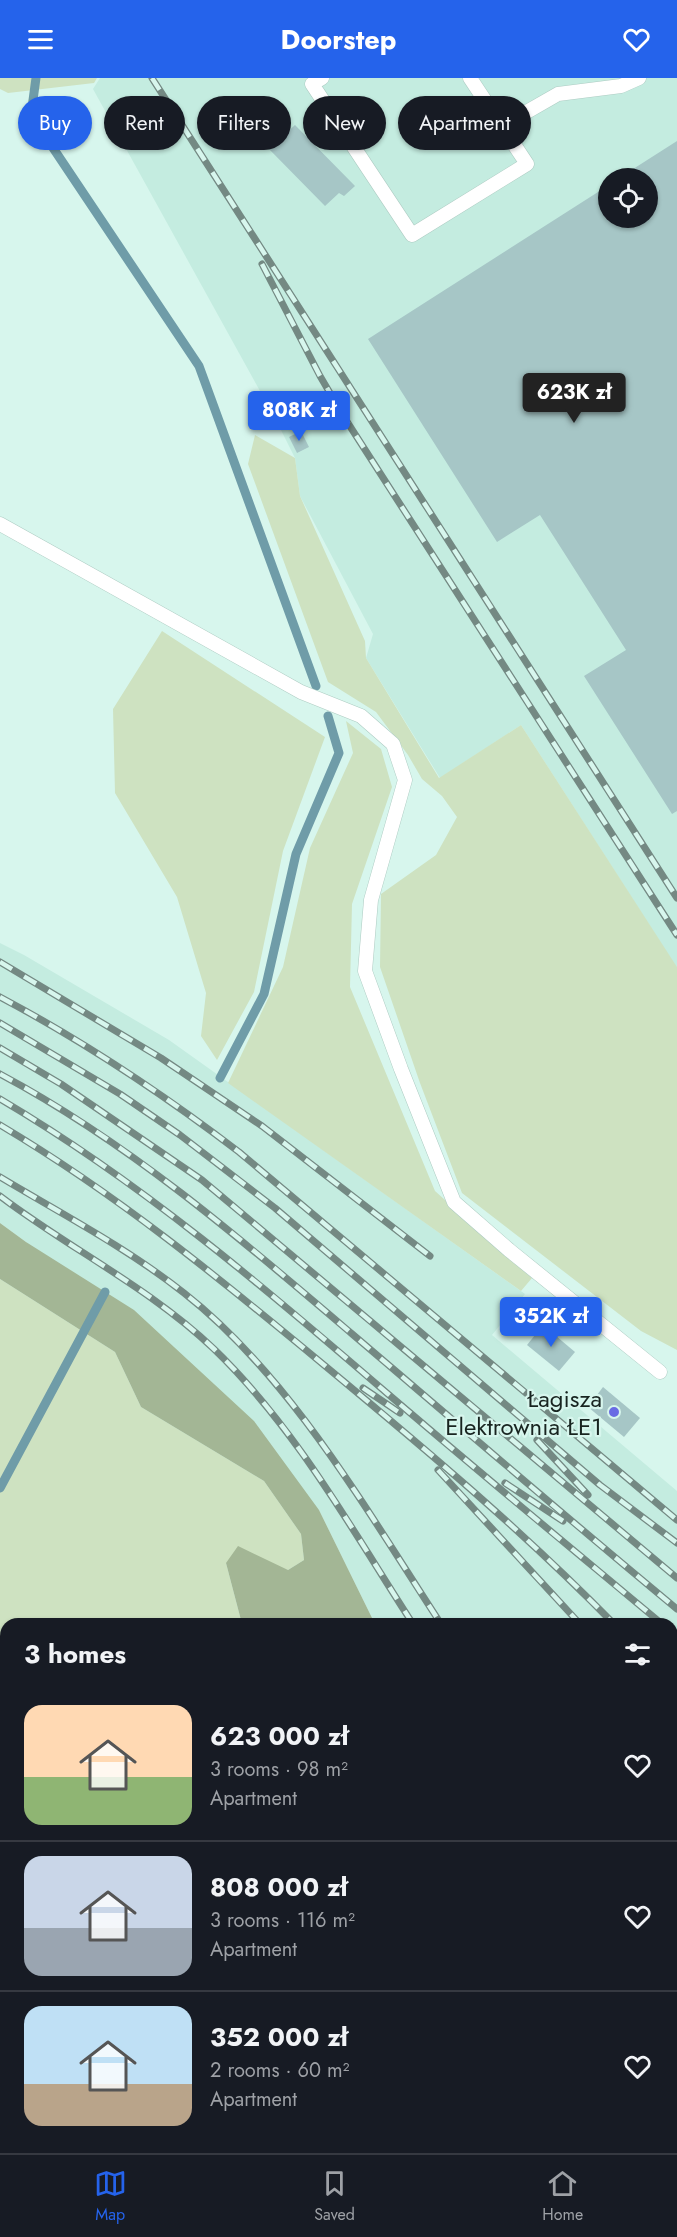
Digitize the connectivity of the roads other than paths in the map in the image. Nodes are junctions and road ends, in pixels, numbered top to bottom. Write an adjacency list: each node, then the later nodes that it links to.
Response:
1 (322, 78): 6 (lane)
2 (470, 78): 4 (lane)
3 (634, 79): 5 (lane)
4 (482, 96)
5 (531, 109)
6 (518, 150)
7 (0, 524): 8 (lane)
8 (660, 1372)

